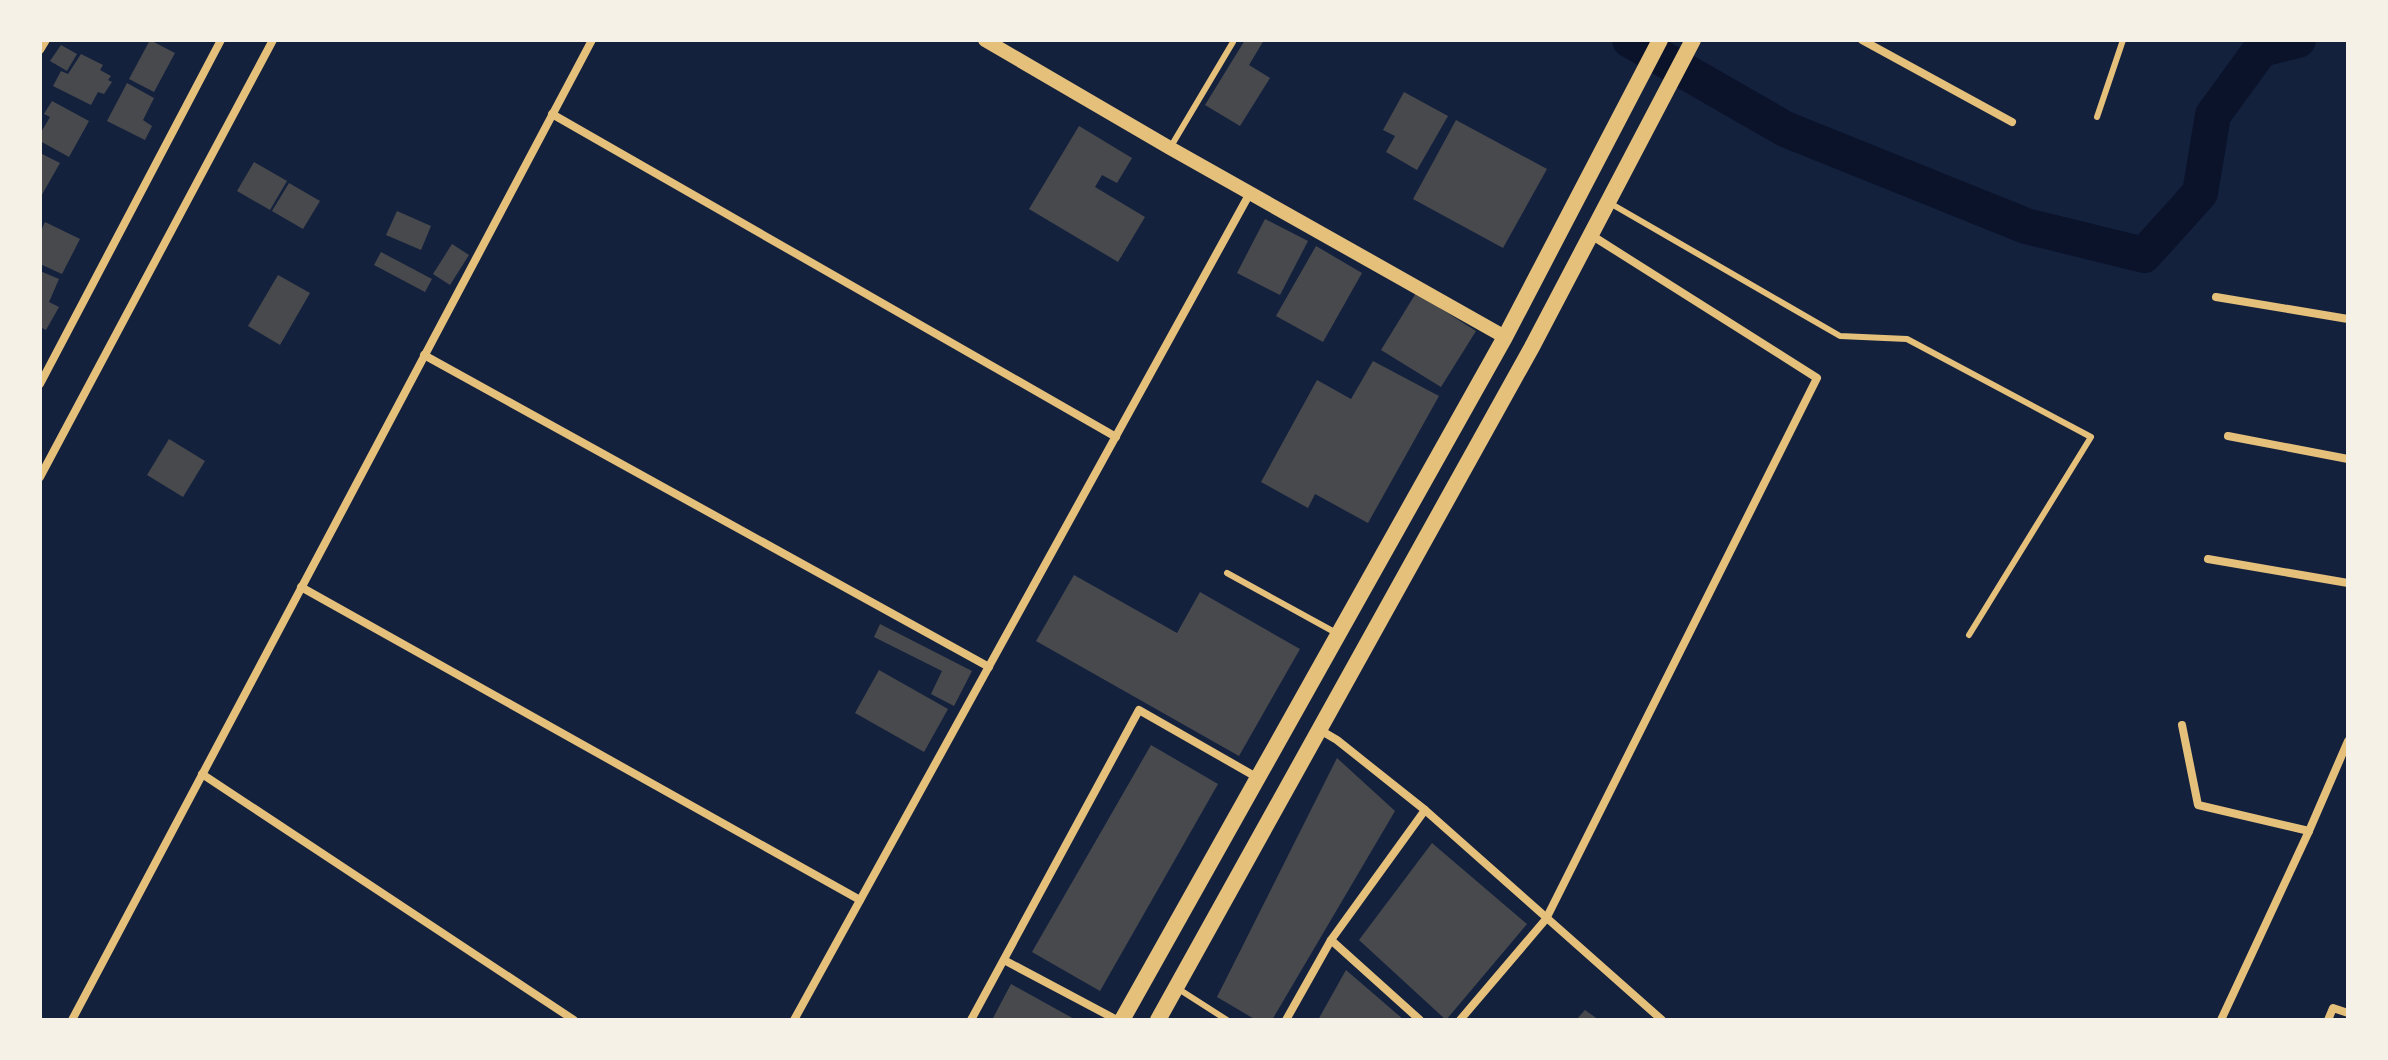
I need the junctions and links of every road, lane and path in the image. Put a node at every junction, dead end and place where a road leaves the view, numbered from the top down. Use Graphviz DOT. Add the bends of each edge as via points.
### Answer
graph roads {
  1 [pos="46,40"];
  2 [pos="221,40"];
  3 [pos="273,40"];
  4 [pos="592,40"];
  5 [pos="985,40"];
  6 [pos="1660,40"];
  7 [pos="1693,40"];
  8 [pos="1862,40"];
  9 [pos="2123,40"];
  10 [pos="1233,42"];
  11 [pos="40,50"];
  12 [pos="552,114"];
  13 [pos="2097,117"];
  14 [pos="2012,122"];
  15 [pos="1170,148"];
  16 [pos="1250,193"];
  17 [pos="1608,202"];
  18 [pos="1591,235"];
  19 [pos="2216,297"];
  20 [pos="2348,319"];
  21 [pos="1505,337"];
  22 [pos="424,355"];
  23 [pos="40,384"];
  24 [pos="2228,436"];
  25 [pos="1116,437"];
  26 [pos="2348,459"];
  27 [pos="40,477"];
  28 [pos="2208,559"];
  29 [pos="1227,573"];
  30 [pos="2348,583"];
  31 [pos="301,587"];
  32 [pos="1338,634"];
  33 [pos="1969,635"];
  34 [pos="989,667"];
  35 [pos="2182,725"];
  36 [pos="1320,730"];
  37 [pos="2348,741"];
  38 [pos="202,774"];
  39 [pos="1258,778"];
  40 [pos="1425,810"];
  41 [pos="2309,831"];
  42 [pos="860,900"];
  43 [pos="1546,919"];
  44 [pos="1331,940"];
  45 [pos="1004,960"];
  46 [pos="1177,988"];
  47 [pos="2348,1013"];
  48 [pos="72,1020"];
  49 [pos="574,1020"];
  50 [pos="794,1020"];
  51 [pos="971,1020"];
  52 [pos="1119,1020"];
  53 [pos="1158,1020"];
  54 [pos="1227,1020"];
  55 [pos="1286,1020"];
  56 [pos="1420,1020"];
  57 [pos="1460,1020"];
  58 [pos="1662,1020"];
  59 [pos="2221,1020"];
  60 [pos="2328,1020"];
  1 -- 11 [label="street"];
  2 -- 23 [label="street"];
  3 -- 27 [label="street"];
  4 -- 12 [label="street"];
  5 -- 15 [label="street"];
  6 -- 21 [label="main road"];
  7 -- 17 [label="main road"];
  8 -- 14 [label="street"];
  9 -- 13 [label="lane"];
  10 -- 15 [label="lane"];
  12 -- 22 [label="street"];
  12 -- 25 [label="street"];
  15 -- 16 [label="street"];
  16 -- 21 [label="street"];
  16 -- 25 [label="street"];
  17 -- 18 [label="main road"];
  17 -- 33 [label="lane" via="1840,336 1907,339 2091,437"];
  18 -- 36 [label="main road"];
  18 -- 43 [label="street" via="1817,378"];
  19 -- 20 [label="street"];
  21 -- 32 [label="main road"];
  22 -- 31 [label="street"];
  22 -- 34 [label="street"];
  24 -- 26 [label="street"];
  25 -- 34 [label="street"];
  28 -- 30 [label="street"];
  29 -- 32 [label="lane"];
  31 -- 38 [label="street"];
  31 -- 42 [label="street"];
  32 -- 39 [label="main road"];
  34 -- 42 [label="street"];
  35 -- 41 [label="street" via="2198,805"];
  36 -- 40 [label="street"];
  36 -- 46 [label="main road"];
  37 -- 41 [label="street"];
  38 -- 48 [label="street"];
  38 -- 49 [label="street"];
  39 -- 45 [label="street" via="1139,710"];
  39 -- 52 [label="main road"];
  40 -- 43 [label="street"];
  40 -- 44 [label="street"];
  41 -- 59 [label="street"];
  42 -- 50 [label="street"];
  43 -- 57 [label="street"];
  43 -- 58 [label="street"];
  44 -- 55 [label="street"];
  44 -- 56 [label="street"];
  45 -- 51 [label="street"];
  45 -- 52 [label="street"];
  46 -- 53 [label="main road"];
  46 -- 54 [label="lane"];
  47 -- 60 [label="street" via="2333,1008"];
}
